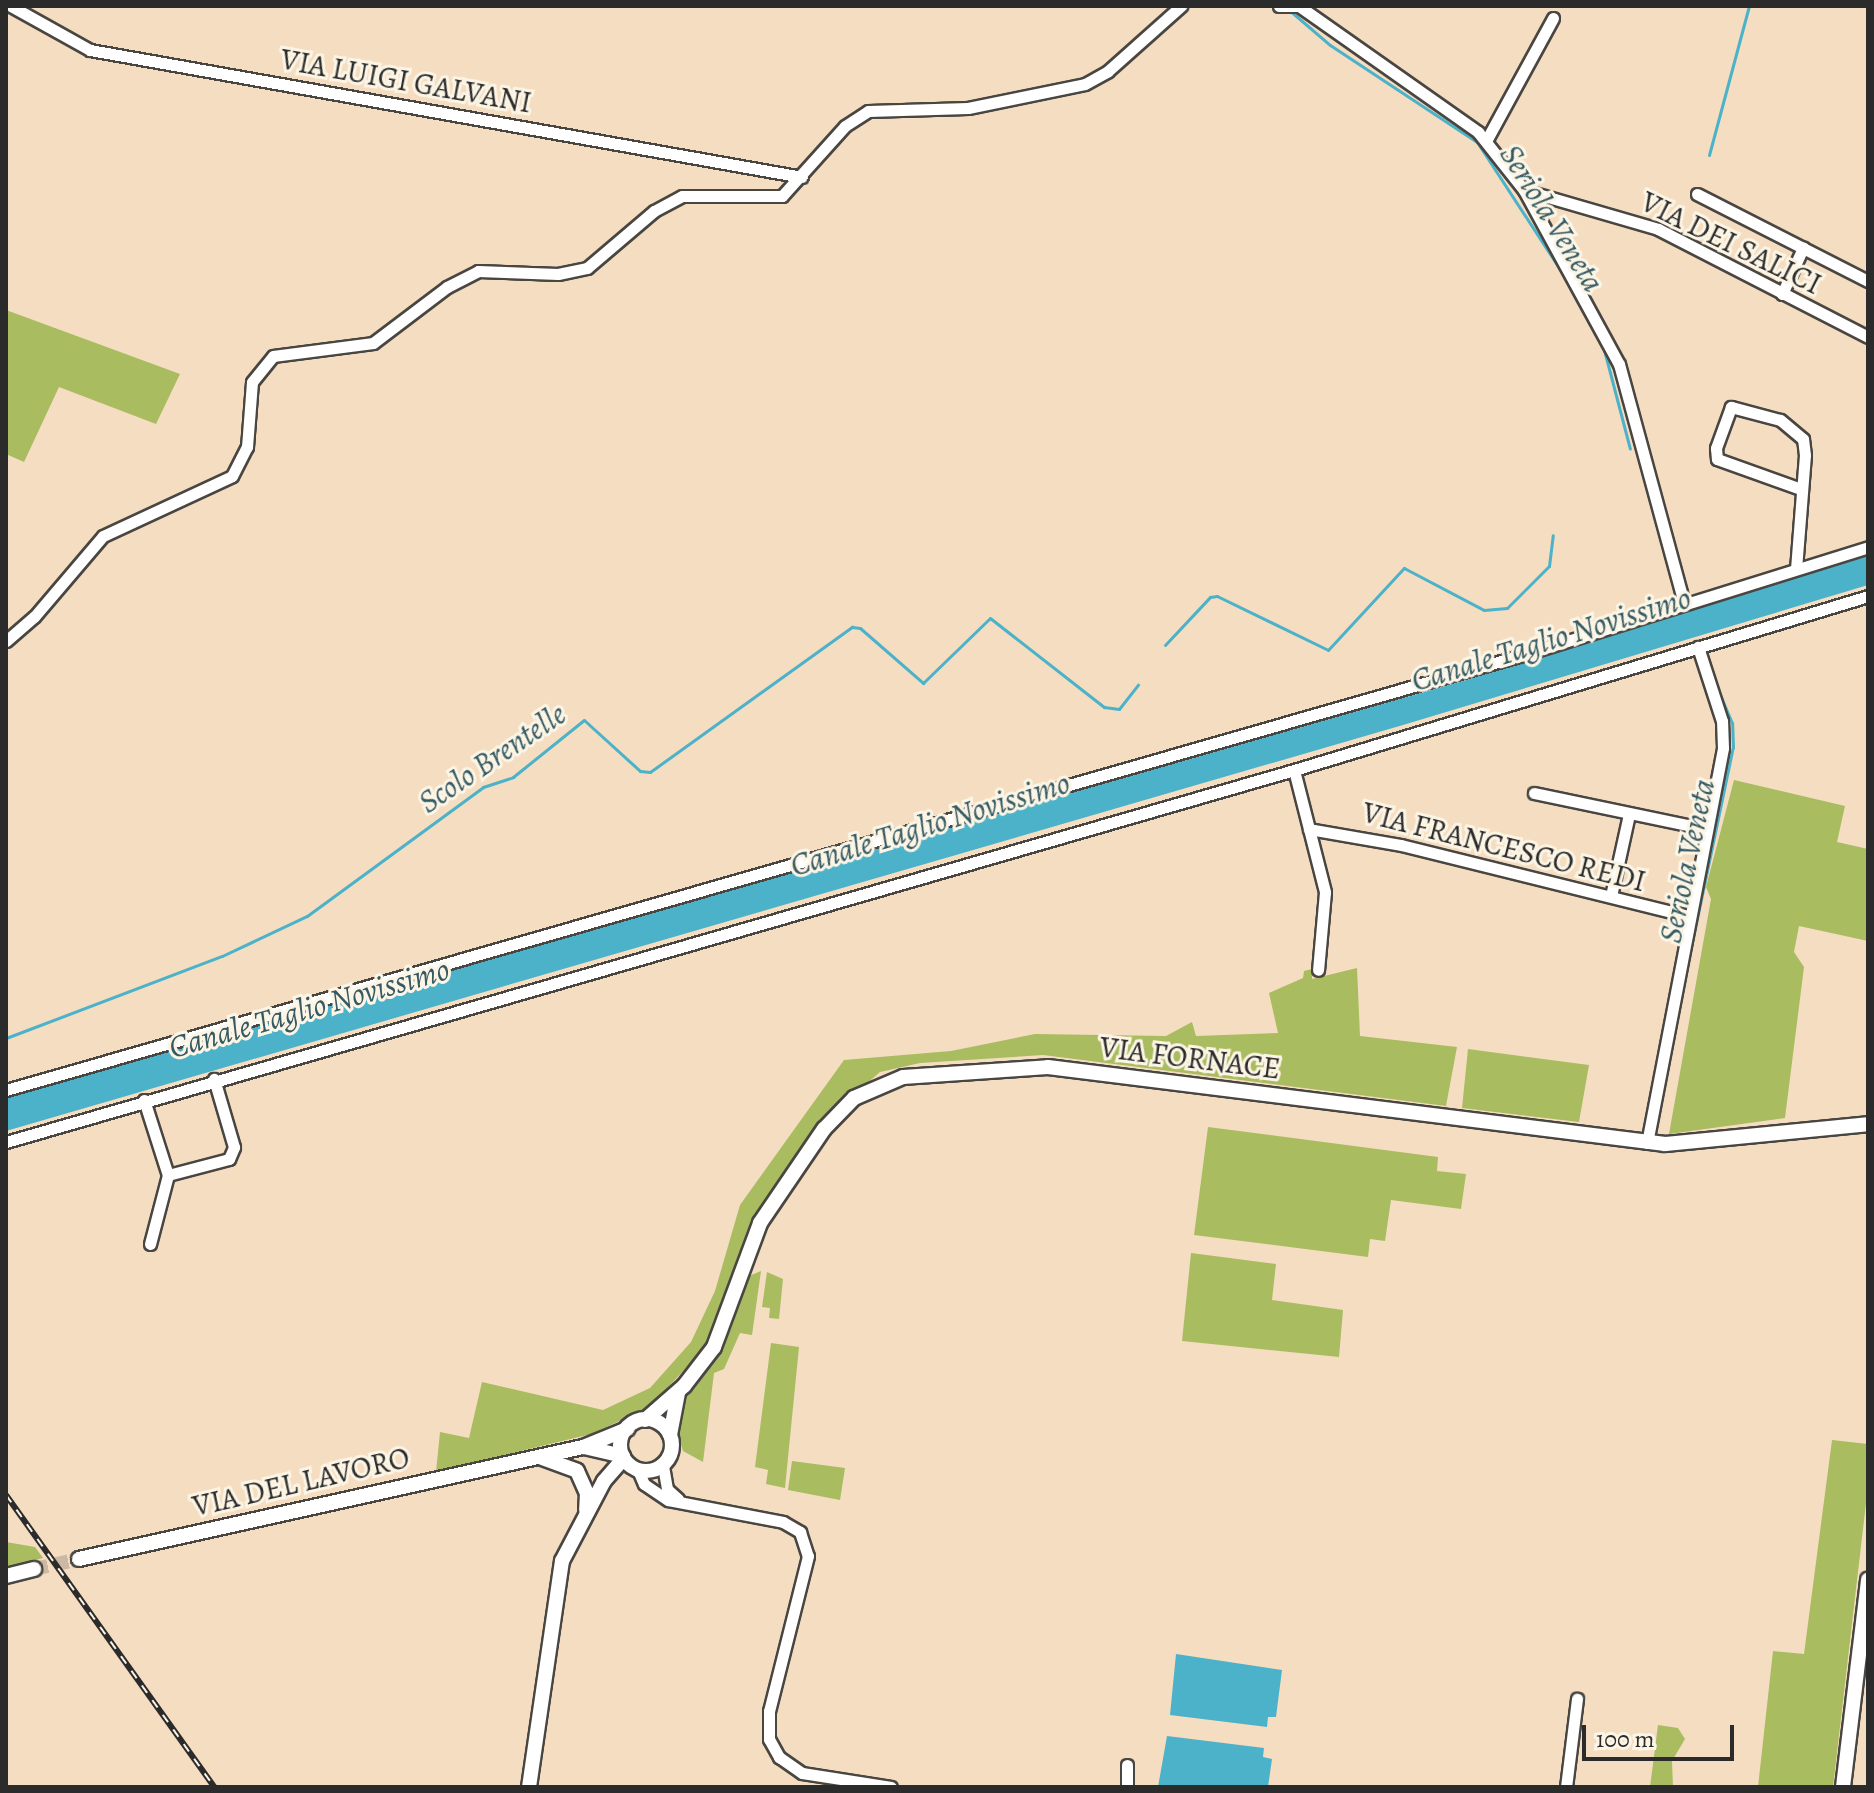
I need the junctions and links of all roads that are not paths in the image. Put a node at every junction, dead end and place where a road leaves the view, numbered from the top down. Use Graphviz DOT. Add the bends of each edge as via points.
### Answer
graph roads {
  1 [pos="11,6"];
  2 [pos="1181,6"];
  3 [pos="1290,6"];
  4 [pos="1553,18"];
  5 [pos="1486,141"];
  6 [pos="802,177"];
  7 [pos="1524,190"];
  8 [pos="1697,194"];
  9 [pos="1803,248"];
  10 [pos="1868,281"];
  11 [pos="1782,294"];
  12 [pos="1868,337"];
  13 [pos="1801,489"];
  14 [pos="1868,547"];
  15 [pos="1796,569"];
  16 [pos="1868,596"];
  17 [pos="1684,603"];
  18 [pos="6,641"];
  19 [pos="1698,647"];
  20 [pos="1294,770"];
  21 [pos="1534,793"];
  22 [pos="1629,814"];
  23 [pos="1309,829"];
  24 [pos="1706,829"];
  25 [pos="1611,896"];
  26 [pos="1688,916"];
  27 [pos="1318,970"];
  28 [pos="214,1079"];
  29 [pos="6,1090"];
  30 [pos="144,1100"];
  31 [pos="1868,1124"];
  32 [pos="6,1142"];
  33 [pos="1647,1143"];
  34 [pos="168,1175"];
  35 [pos="150,1244"];
  36 [pos="678,1393"];
  37 [pos="645,1420"];
  38 [pos="627,1429"];
  39 [pos="670,1436"];
  40 [pos="583,1447"];
  41 [pos="534,1457"];
  42 [pos="623,1457"];
  43 [pos="663,1466"];
  44 [pos="637,1470"];
  45 [pos="598,1494"];
  46 [pos="682,1501"];
  47 [pos="585,1514"];
  48 [pos="79,1559"];
  49 [pos="34,1569"];
  50 [pos="6,1576"];
  51 [pos="1868,1579"];
  52 [pos="1577,1699"];
  53 [pos="1863,1721"];
  54 [pos="1127,1765"];
  55 [pos="529,1787"];
  56 [pos="891,1787"];
  57 [pos="1127,1787"];
  58 [pos="1566,1787"];
  59 [pos="1843,1787"];
  1 -- 6 [label="street, VIA LUIGI GALVANI" via="90,50"];
  2 -- 6 [label="street" via="1108,71 1085,84 968,108 865,112 831,140"];
  3 -- 5 [label="street"];
  4 -- 5 [label="street"];
  5 -- 7 [label="street"];
  6 -- 18 [label="street" via="774,199 711,193 672,200 604,257 578,271 498,268 468,274 366,346 273,356 252,382 247,447 232,476 103,536 34,617"];
  7 -- 11 [label="street, VIA DEI SALICI" via="1658,229"];
  7 -- 17 [label="street" via="1619,364"];
  8 -- 9 [label="street"];
  9 -- 10 [label="street"];
  9 -- 11 [label="street"];
  11 -- 12 [label="street, VIA DEI SALICI"];
  13 -- 13 [label="street" via="1717,459 1731,407 1780,420 1799,433 1805,455"];
  13 -- 15 [label="street"];
  14 -- 15 [label="street"];
  15 -- 17 [label="street"];
  16 -- 19 [label="street" via="1829,614"];
  17 -- 29 [label="street" via="1506,659"];
  19 -- 20 [label="street"];
  19 -- 24 [label="street" via="1723,729"];
  20 -- 23 [label="street"];
  20 -- 28 [label="street"];
  21 -- 22 [label="street"];
  22 -- 24 [label="street"];
  22 -- 25 [label="street"];
  23 -- 25 [label="street, VIA FRANCESCO REDI"];
  23 -- 27 [label="street" via="1325,892"];
  24 -- 26 [label="street"];
  25 -- 26 [label="street, VIA FRANCESCO REDI"];
  26 -- 33 [label="street"];
  28 -- 30 [label="street"];
  28 -- 34 [label="street" via="234,1153"];
  30 -- 32 [label="street"];
  30 -- 34 [label="street"];
  31 -- 33 [label="street, VIA FORNACE"];
  33 -- 36 [label="street, VIA FORNACE" via="1048,1067 903,1077 854,1098 824,1129 760,1223 720,1334"];
  34 -- 35 [label="street"];
  36 -- 37 [label="street, VIA FORNACE"];
  36 -- 39 [label="street, VIA FORNACE"];
  37 -- 38 [label="street"];
  37 -- 39 [label="street" via="660,1423"];
  38 -- 40 [label="street, VIA DEL LAVORO"];
  38 -- 42 [label="street"];
  39 -- 43 [label="street" via="672,1452"];
  40 -- 41 [label="street, VIA DEL LAVORO"];
  40 -- 42 [label="street, VIA DEL LAVORO"];
  41 -- 47 [label="street" via="577,1471 587,1493"];
  41 -- 48 [label="street, VIA DEL LAVORO"];
  42 -- 44 [label="street"];
  42 -- 45 [label="street"];
  43 -- 44 [label="street"];
  43 -- 46 [label="street" via="667,1489"];
  44 -- 45 [label="street"];
  44 -- 46 [label="street" via="651,1490"];
  45 -- 47 [label="street"];
  46 -- 56 [label="street" via="783,1522 803,1536 808,1556 769,1711 769,1739 784,1762 802,1773"];
  47 -- 55 [label="street" via="567,1548 556,1591"];
  49 -- 50 [label="street"];
  51 -- 53 [label="street"];
  52 -- 58 [label="street"];
  53 -- 59 [label="street"];
  54 -- 57 [label="street"];
}
